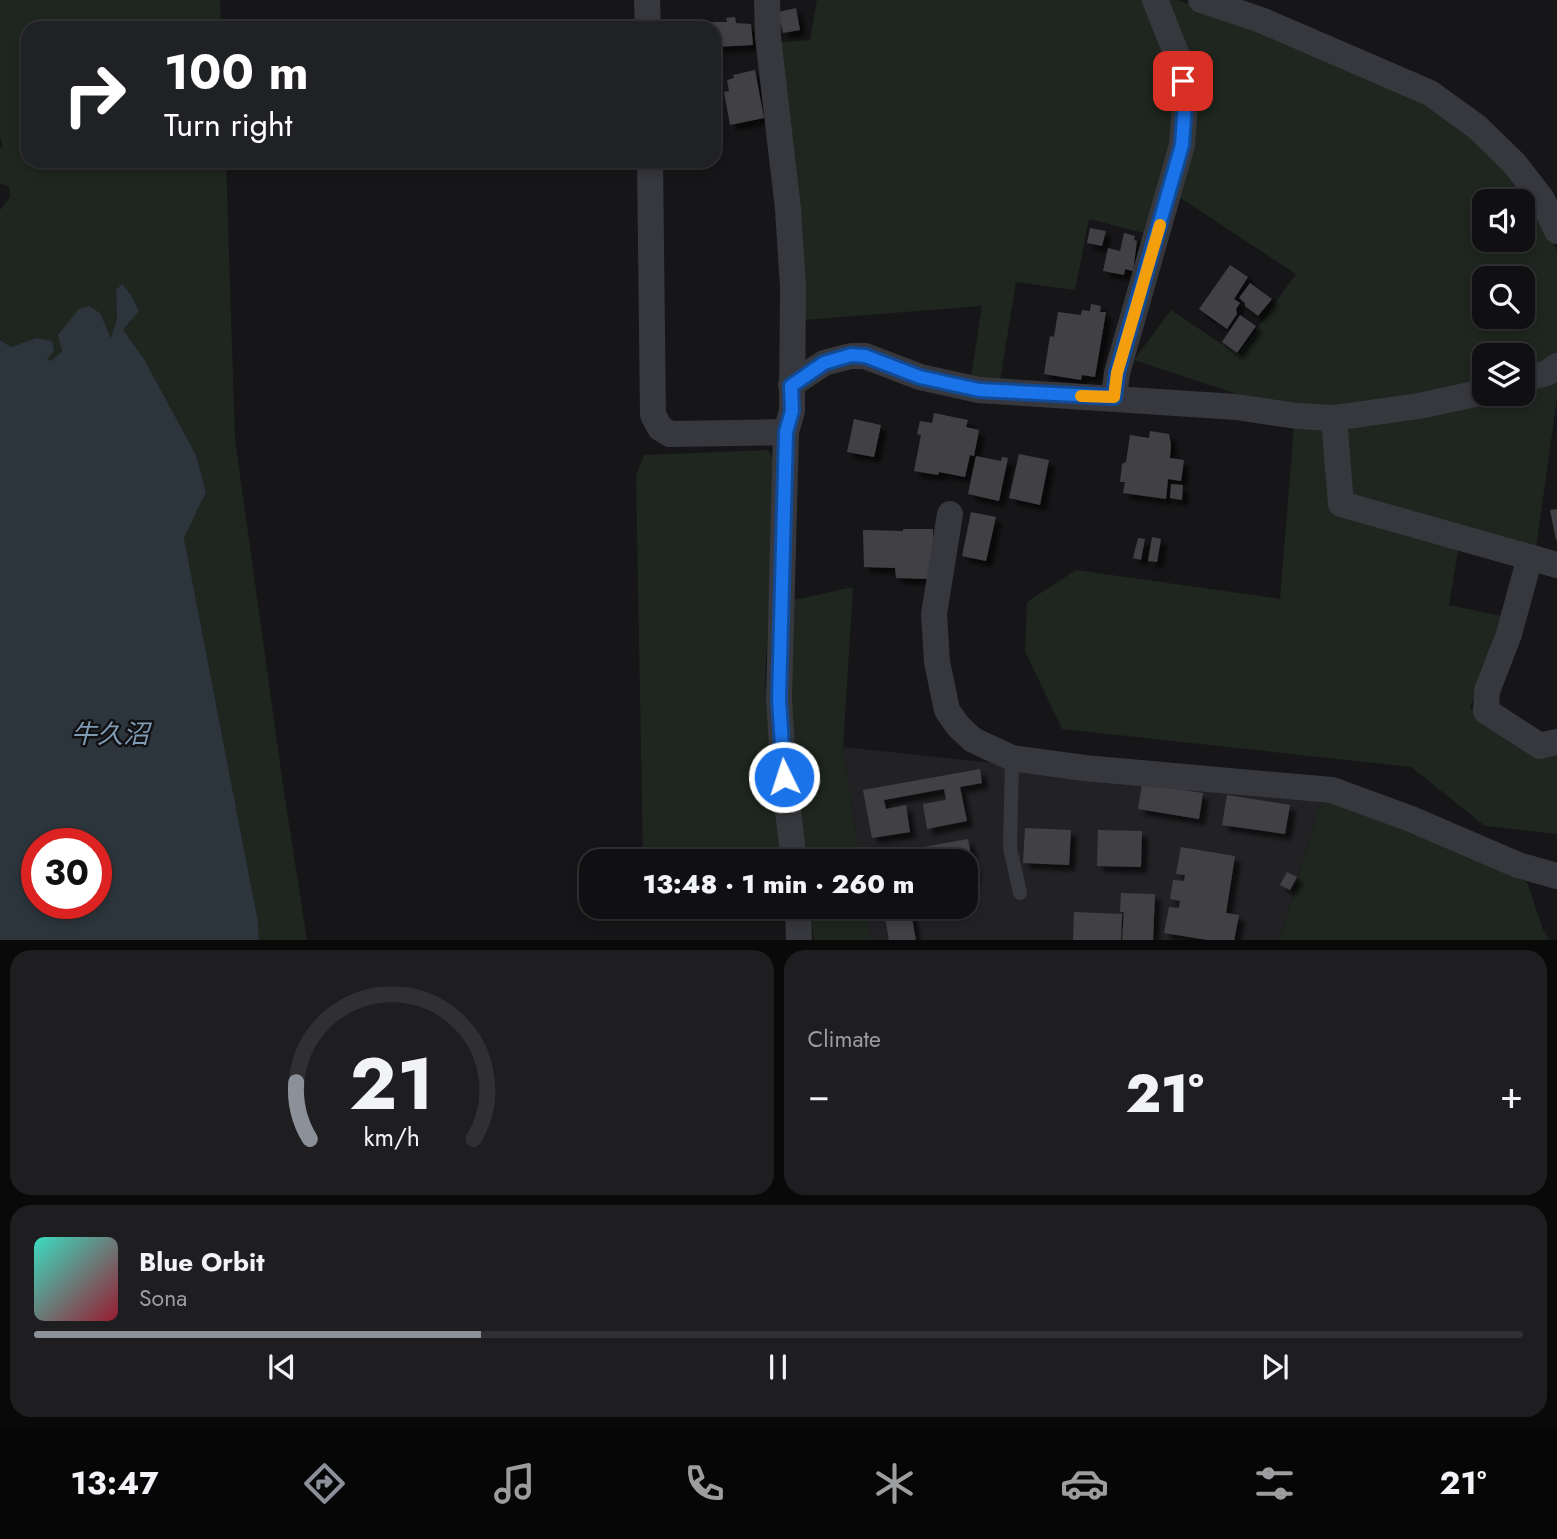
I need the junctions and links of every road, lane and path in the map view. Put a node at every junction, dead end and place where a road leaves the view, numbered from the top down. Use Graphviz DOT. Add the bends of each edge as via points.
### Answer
graph roads {
  1 [pos="647,0"];
  2 [pos="767,0"];
  3 [pos="1155,0"];
  4 [pos="1202,0"];
  5 [pos="648,21"];
  6 [pos="650,168"];
  7 [pos="1557,231"];
  8 [pos="1557,366"];
  9 [pos="1535,376"];
  10 [pos="791,386"];
  11 [pos="1472,395"];
  12 [pos="1114,397"];
  13 [pos="1334,418"];
  14 [pos="786,432"];
  15 [pos="950,514"];
  16 [pos="1530,558"];
  17 [pos="1557,565"];
  18 [pos="1557,743"];
  19 [pos="1012,758"];
  20 [pos="793,849"];
  21 [pos="1557,876"];
  22 [pos="1020,892"];
  23 [pos="798,919"];
  24 [pos="799,940"];
  1 -- 5 [label="street"];
  2 -- 10 [label="street" via="793,287"];
  3 -- 12 [label="street" via="1183,81 1182,145"];
  4 -- 7 [label="street" via="1261,20 1430,93 1477,127 1514,163 1542,199"];
  6 -- 14 [label="street" via="653,415 670,434"];
  8 -- 9 [label="street"];
  10 -- 12 [label="street" via="824,363 851,355 979,390"];
  10 -- 14 [label="street" via="792,411"];
  11 -- 13 [label="street"];
  12 -- 13 [label="street"];
  13 -- 16 [label="street" via="1341,504"];
  14 -- 20 [label="street" via="779,699"];
  15 -- 19 [label="street" via="934,614 947,710 973,740"];
  16 -- 17 [label="street"];
  16 -- 18 [label="street" via="1487,691 1486,711 1540,746"];
  19 -- 21 [label="street" via="1332,790 1518,865"];
  19 -- 22 [label="lane" via="1010,848"];
  23 -- 24 [label="street"];
}
